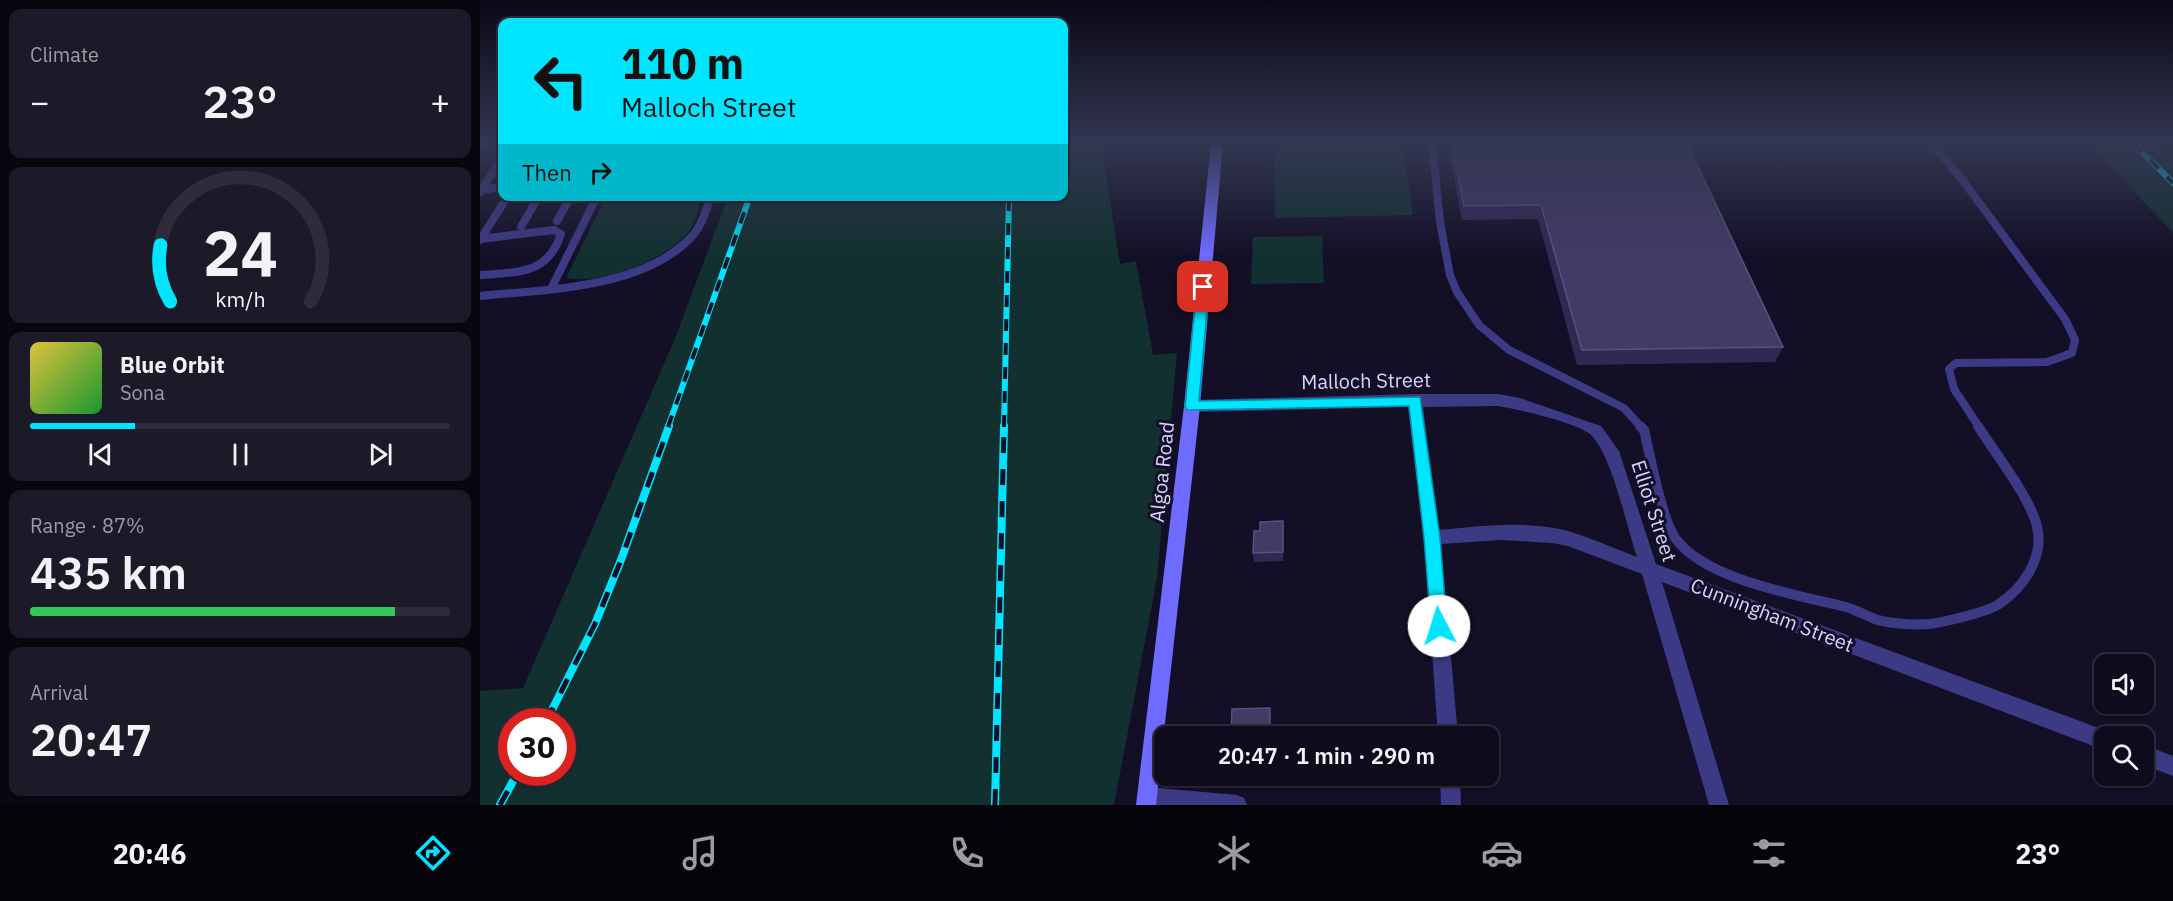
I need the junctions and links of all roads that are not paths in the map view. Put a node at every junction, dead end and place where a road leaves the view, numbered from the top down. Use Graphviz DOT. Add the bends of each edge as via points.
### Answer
graph roads {
  1 [pos="1213,181"];
  2 [pos="1436,181"];
  3 [pos="1963,181"];
  4 [pos="498,189"];
  5 [pos="480,191"];
  6 [pos="505,201"];
  7 [pos="536,201"];
  8 [pos="568,201"];
  9 [pos="595,201"];
  10 [pos="709,201"];
  11 [pos="557,221"];
  12 [pos="520,226"];
  13 [pos="480,240"];
  14 [pos="480,275"];
  15 [pos="552,287"];
  16 [pos="480,296"];
  17 [pos="1415,400"];
  18 [pos="1192,406"];
  19 [pos="1540,409"];
  20 [pos="1432,538"];
  21 [pos="1649,568"];
  22 [pos="1447,726"];
  23 [pos="2094,736"];
  24 [pos="2154,759"];
  25 [pos="2173,766"];
  26 [pos="1450,786"];
  27 [pos="1147,801"];
  28 [pos="1237,805"];
  29 [pos="1451,805"];
  30 [pos="1719,805"];
  1 -- 18 [label="street, Algoa Road"];
  2 -- 3 [label="lane" via="1450,275 1479,325 1509,350 1624,408 1636,420 1644,430 1667,519 1683,548 1751,583 1850,608 1878,620 1928,624 1998,605 2031,570 2039,549 2038,529 2025,499 1954,389 1949,369 1956,363 2047,362 2072,353 2076,345 2065,319"];
  4 -- 5 [label="lane"];
  6 -- 13 [label="lane"];
  7 -- 12 [label="lane"];
  8 -- 11 [label="lane"];
  9 -- 15 [label="lane"];
  10 -- 15 [label="lane" via="694,234 668,257 623,277"];
  13 -- 14 [label="lane" via="554,230 561,234 553,256 541,265 527,271"];
  15 -- 16 [label="lane"];
  17 -- 18 [label="street, Malloch Street"];
  17 -- 19 [label="street, Malloch Street" via="1509,401"];
  17 -- 20 [label="street"];
  18 -- 27 [label="street, Algoa Road"];
  19 -- 21 [label="street, Elliot Street" via="1584,424 1603,438 1611,451"];
  20 -- 21 [label="street, Cunningham Street" via="1548,534"];
  20 -- 22 [label="street"];
  21 -- 23 [label="street, Cunningham Street"];
  21 -- 30 [label="street, Elliot Street"];
  24 -- 25 [label="street"];
  26 -- 29 [label="street"];
  27 -- 28 [label="street"];
}
